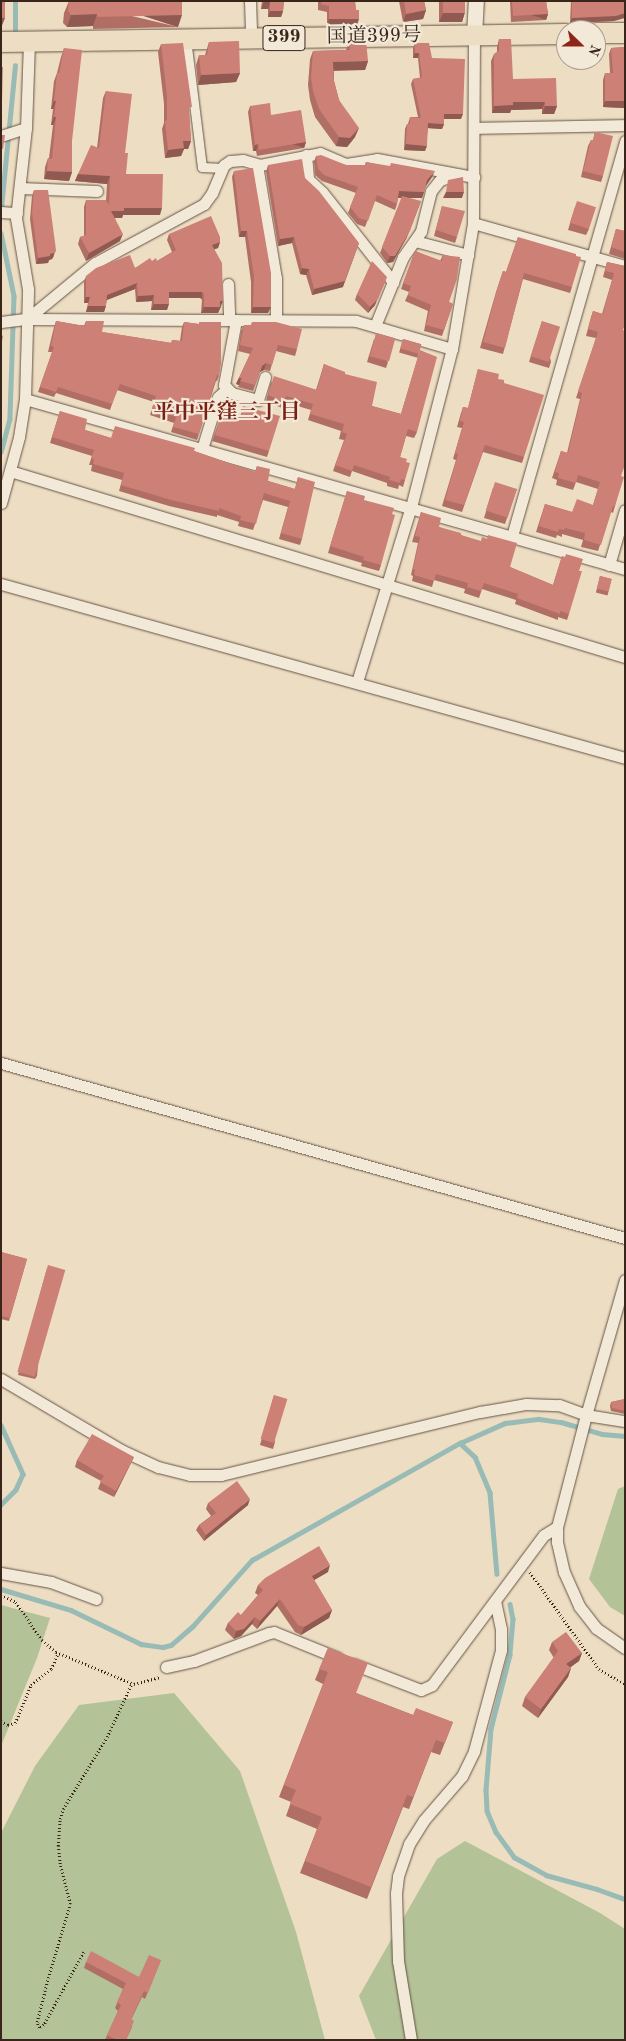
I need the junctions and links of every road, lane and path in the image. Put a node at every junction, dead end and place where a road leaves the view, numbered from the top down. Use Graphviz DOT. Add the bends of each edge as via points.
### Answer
graph roads {
  1 [pos="250,1"];
  2 [pos="476,1"];
  3 [pos="625,33"];
  4 [pos="556,34"];
  5 [pos="606,34"];
  6 [pos="474,36"];
  7 [pos="251,38"];
  8 [pos="1,42"];
  9 [pos="29,42"];
  10 [pos="187,47"];
  11 [pos="625,125"];
  12 [pos="26,128"];
  13 [pos="474,128"];
  14 [pos="4,135"];
  15 [pos="625,141"];
  16 [pos="306,155"];
  17 [pos="257,165"];
  18 [pos="223,168"];
  19 [pos="455,175"];
  20 [pos="474,177"];
  21 [pos="20,188"];
  22 [pos="97,191"];
  23 [pos="1,212"];
  24 [pos="17,213"];
  25 [pos="474,223"];
  26 [pos="415,241"];
  27 [pos="468,255"];
  28 [pos="593,257"];
  29 [pos="625,266"];
  30 [pos="393,282"];
  31 [pos="228,284"];
  32 [pos="27,319"];
  33 [pos="232,320"];
  34 [pos="276,321"];
  35 [pos="5,322"];
  36 [pos="374,326"];
  37 [pos="452,349"];
  38 [pos="265,376"];
  39 [pos="227,389"];
  40 [pos="25,400"];
  41 [pos="202,449"];
  42 [pos="10,471"];
  43 [pos="1,502"];
  44 [pos="410,507"];
  45 [pos="625,510"];
  46 [pos="512,536"];
  47 [pos="609,564"];
  48 [pos="625,569"];
  49 [pos="1,584"];
  50 [pos="387,586"];
  51 [pos="625,657"];
  52 [pos="357,682"];
  53 [pos="625,758"];
  54 [pos="1,1063"];
  55 [pos="625,1238"];
  56 [pos="625,1280"];
  57 [pos="1,1379"];
  58 [pos="625,1421"];
  59 [pos="584,1424"];
  60 [pos="557,1527"];
  61 [pos="523,1563"];
  62 [pos="1,1573"];
  63 [pos="1,1595"];
  64 [pos="96,1599"];
  65 [pos="495,1601"];
  66 [pos="625,1648"];
  67 [pos="58,1653"];
  68 [pos="166,1667"];
  69 [pos="132,1683"];
  70 [pos="625,1684"];
  71 [pos="1,1721"];
  72 [pos="84,1952"];
  73 [pos="411,2040"];
  1 -- 7 [label="street"];
  2 -- 6 [label="street"];
  3 -- 5 [label="highway"];
  4 -- 6 [label="highway, 国道399号 / 399"];
  6 -- 7 [label="highway, 国道399号 / 399"];
  6 -- 13 [label="street"];
  7 -- 9 [label="highway, 国道399号 / 399"];
  8 -- 9 [label="highway, 国道399号 / 399"];
  9 -- 12 [label="street"];
  10 -- 18 [label="street" via="202,167"];
  11 -- 13 [label="street"];
  12 -- 14 [label="street"];
  12 -- 21 [label="street"];
  13 -- 20 [label="street"];
  15 -- 28 [label="street"];
  16 -- 17 [label="street"];
  16 -- 19 [label="street" via="324,154 346,164 377,159"];
  16 -- 30 [label="street" via="308,179 322,192"];
  17 -- 18 [label="street" via="237,160"];
  17 -- 34 [label="street" via="277,287"];
  18 -- 32 [label="street" via="204,204 95,263"];
  19 -- 20 [label="street"];
  19 -- 26 [label="street" via="440,180 431,191 424,222"];
  20 -- 25 [label="street"];
  21 -- 22 [label="street"];
  21 -- 24 [label="street"];
  23 -- 24 [label="street"];
  24 -- 32 [label="street" via="28,288"];
  25 -- 27 [label="street"];
  25 -- 28 [label="street"];
  26 -- 27 [label="street"];
  26 -- 30 [label="street" via="403,257"];
  27 -- 37 [label="street"];
  28 -- 29 [label="street"];
  28 -- 46 [label="street"];
  30 -- 36 [label="street"];
  31 -- 33 [label="street"];
  32 -- 33 [label="street"];
  32 -- 35 [label="street"];
  32 -- 40 [label="street"];
  33 -- 34 [label="street"];
  33 -- 39 [label="street" via="224,385"];
  34 -- 36 [label="street" via="356,321"];
  36 -- 37 [label="street"];
  37 -- 44 [label="street"];
  38 -- 39 [label="street" via="258,400"];
  39 -- 41 [label="street" via="218,397"];
  40 -- 41 [label="street"];
  40 -- 42 [label="street"];
  41 -- 44 [label="street"];
  42 -- 43 [label="street"];
  42 -- 50 [label="street"];
  44 -- 46 [label="street"];
  44 -- 50 [label="street"];
  45 -- 47 [label="street"];
  46 -- 47 [label="street"];
  47 -- 48 [label="street"];
  49 -- 52 [label="street"];
  50 -- 51 [label="street"];
  50 -- 52 [label="street"];
  52 -- 53 [label="street"];
  54 -- 55 [label="street"];
  56 -- 59 [label="street"];
  57 -- 59 [label="street" via="120,1450 158,1467 190,1475 221,1475 480,1412 526,1404 559,1405"];
  58 -- 59 [label="street"];
  59 -- 60 [label="street"];
  60 -- 61 [label="street" via="544,1535"];
  60 -- 66 [label="street" via="564,1572 578,1606 596,1628"];
  61 -- 65 [label="street"];
  61 -- 70 [label="path" via="599,1669"];
  62 -- 64 [label="street" via="51,1582"];
  63 -- 67 [label="path" via="16,1602 42,1640"];
  65 -- 68 [label="street" via="437,1681 426,1689 421,1690 274,1632 194,1661"];
  65 -- 73 [label="street" via="502,1629 501,1650 474,1751 462,1776 408,1844 398,1876 398,1961"];
  67 -- 69 [label="path"];
  67 -- 71 [label="path" via="51,1670 31,1686 15,1723 8,1725"];
  68 -- 69 [label="path" via="160,1677"];
  69 -- 72 [label="path" via="107,1737 60,1819 60,1864 70,1904 48,1978 37,2022 39,2028 44,2025"];
}
